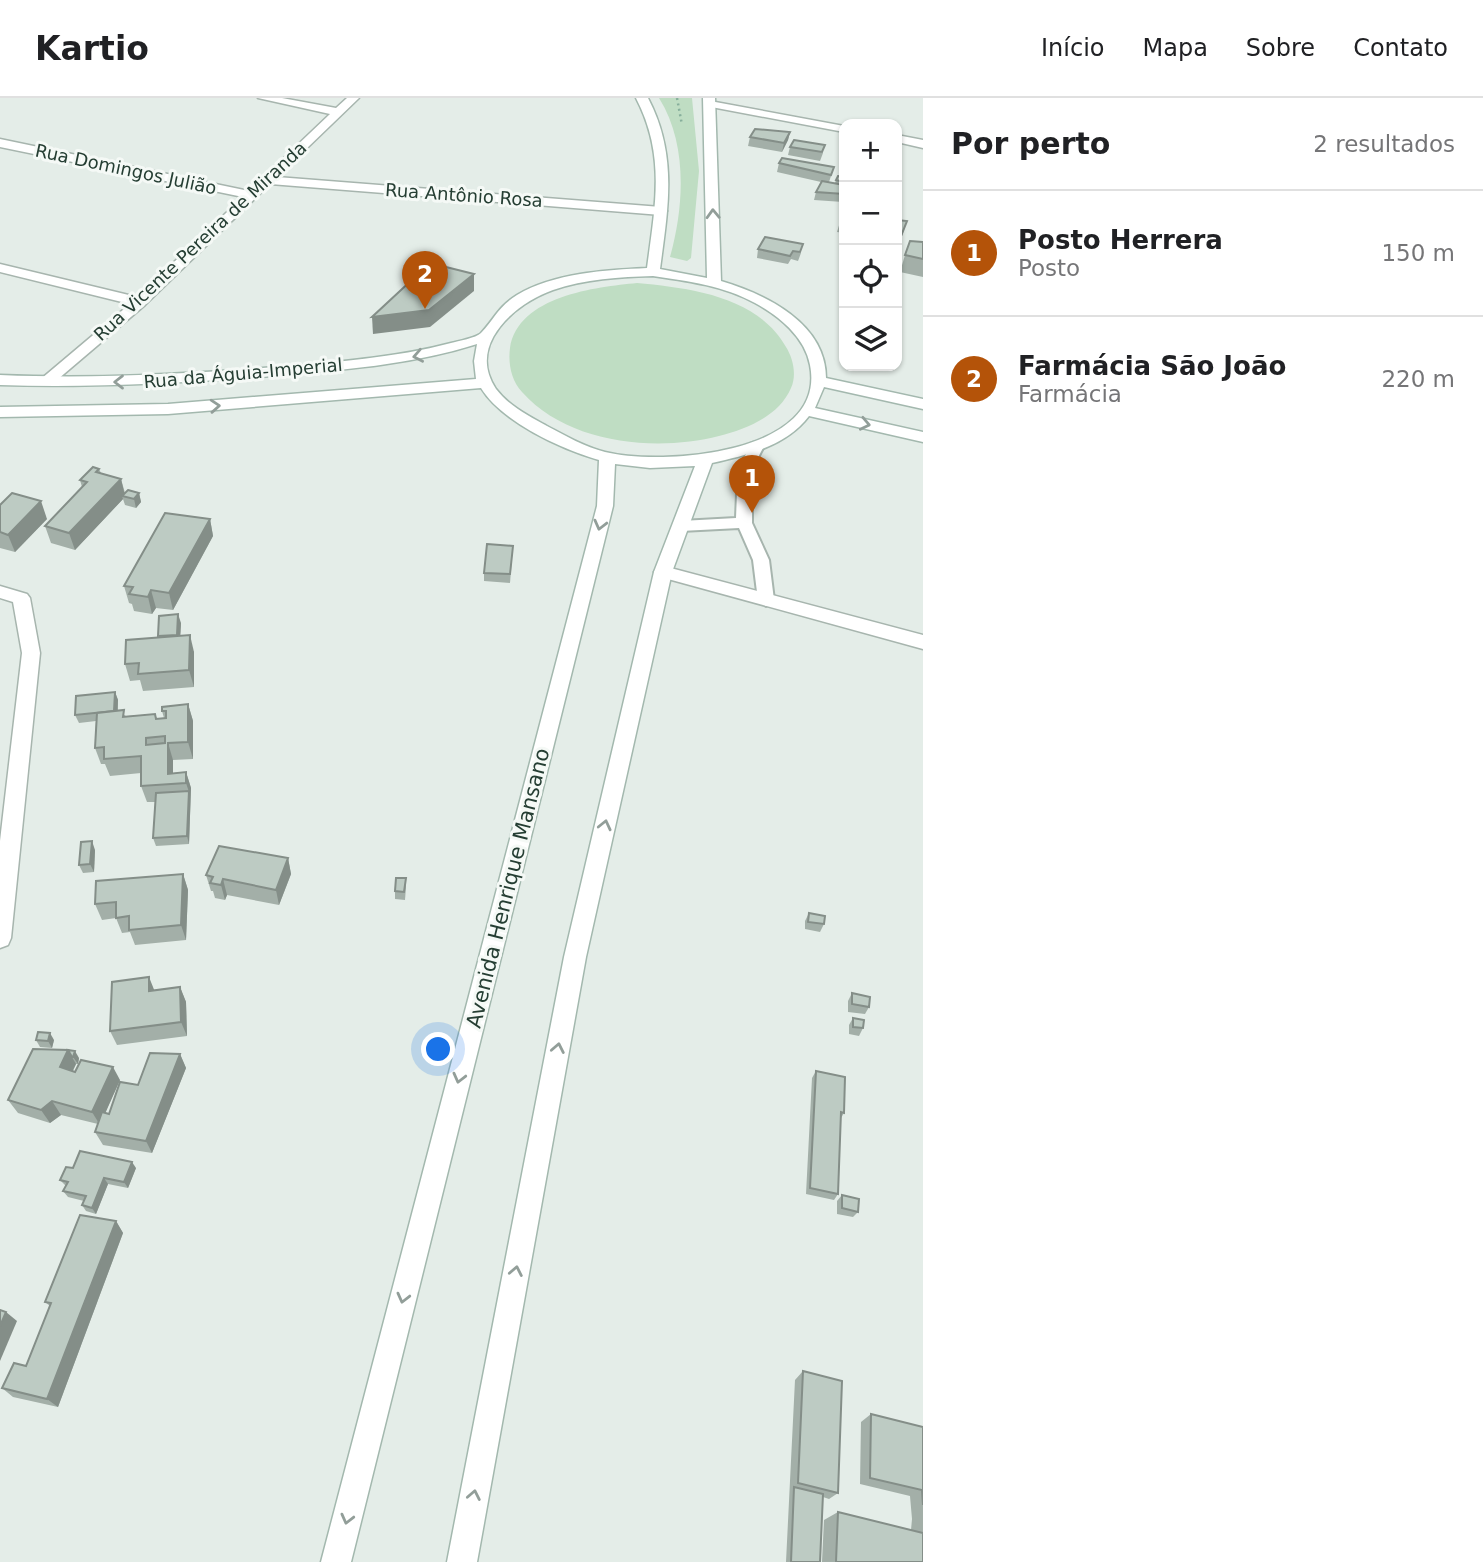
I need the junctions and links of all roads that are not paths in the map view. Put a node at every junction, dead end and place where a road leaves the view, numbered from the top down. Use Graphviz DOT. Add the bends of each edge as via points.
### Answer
graph roads {
  1 [pos="264,98"];
  2 [pos="353,98"];
  3 [pos="643,99"];
  4 [pos="710,101"];
  5 [pos="338,112"];
  6 [pos="839,128"];
  7 [pos="902,140"];
  8 [pos="0,143"];
  9 [pos="923,144"];
  10 [pos="267,180"];
  11 [pos="252,195"];
  12 [pos="661,211"];
  13 [pos="0,268"];
  14 [pos="653,272"];
  15 [pos="715,282"];
  16 [pos="139,302"];
  17 [pos="484,337"];
  18 [pos="0,380"];
  19 [pos="820,381"];
  20 [pos="46,382"];
  21 [pos="485,383"];
  22 [pos="923,404"];
  23 [pos="807,411"];
  24 [pos="0,412"];
  25 [pos="923,437"];
  26 [pos="757,446"];
  27 [pos="607,457"];
  28 [pos="705,460"];
  29 [pos="744,523"];
  30 [pos="681,526"];
  31 [pos="663,572"];
  32 [pos="0,592"];
  33 [pos="766,600"];
  34 [pos="923,642"];
  35 [pos="0,938"];
  36 [pos="336,1562"];
  37 [pos="462,1562"];
  1 -- 5 [label="street"];
  2 -- 5 [label="street, Rua Vicente Pereira de Miranda"];
  3 -- 12 [label="street" via="660,141"];
  4 -- 6 [label="street"];
  15 -- 4 [label="street, one-way"];
  5 -- 10 [label="street, Rua Vicente Pereira de Miranda"];
  7 -- 9 [label="street"];
  8 -- 11 [label="street, Rua Domingos Julião"];
  10 -- 11 [label="street, Rua Vicente Pereira de Miranda"];
  10 -- 12 [label="street, Rua Antônio Rosa"];
  11 -- 16 [label="street, Rua Vicente Pereira de Miranda"];
  12 -- 14 [label="street"];
  13 -- 16 [label="street"];
  14 -- 15 [label="street"];
  14 -- 17 [label="street" via="577,278 531,294 502,313"];
  15 -- 19 [label="street" via="773,308 800,330 816,355"];
  16 -- 20 [label="street, Rua Vicente Pereira de Miranda"];
  17 -- 20 [label="street, Rua da Águia-Imperial, one-way" via="414,358 180,379"];
  17 -- 21 [label="street" via="481,364"];
  18 -- 20 [label="street, Rua da Águia-Imperial"];
  19 -- 22 [label="street"];
  19 -- 23 [label="street"];
  24 -- 21 [label="street, Rua da Águia-Imperial, one-way" via="168,409"];
  21 -- 27 [label="street" via="519,418 573,446"];
  23 -- 25 [label="street, one-way"];
  23 -- 26 [label="street" via="784,433"];
  26 -- 28 [label="street"];
  26 -- 29 [label="lane" via="746,469"];
  27 -- 28 [label="street" via="660,463"];
  27 -- 36 [label="street, Avenida Henrique Mansano, one-way" via="605,506"];
  28 -- 30 [label="street"];
  29 -- 30 [label="lane"];
  29 -- 33 [label="lane" via="761,559"];
  30 -- 31 [label="street"];
  31 -- 33 [label="street"];
  37 -- 31 [label="street, one-way" via="575,957"];
  32 -- 35 [label="street" via="21,598 31,653"];
  33 -- 34 [label="street"];
}
